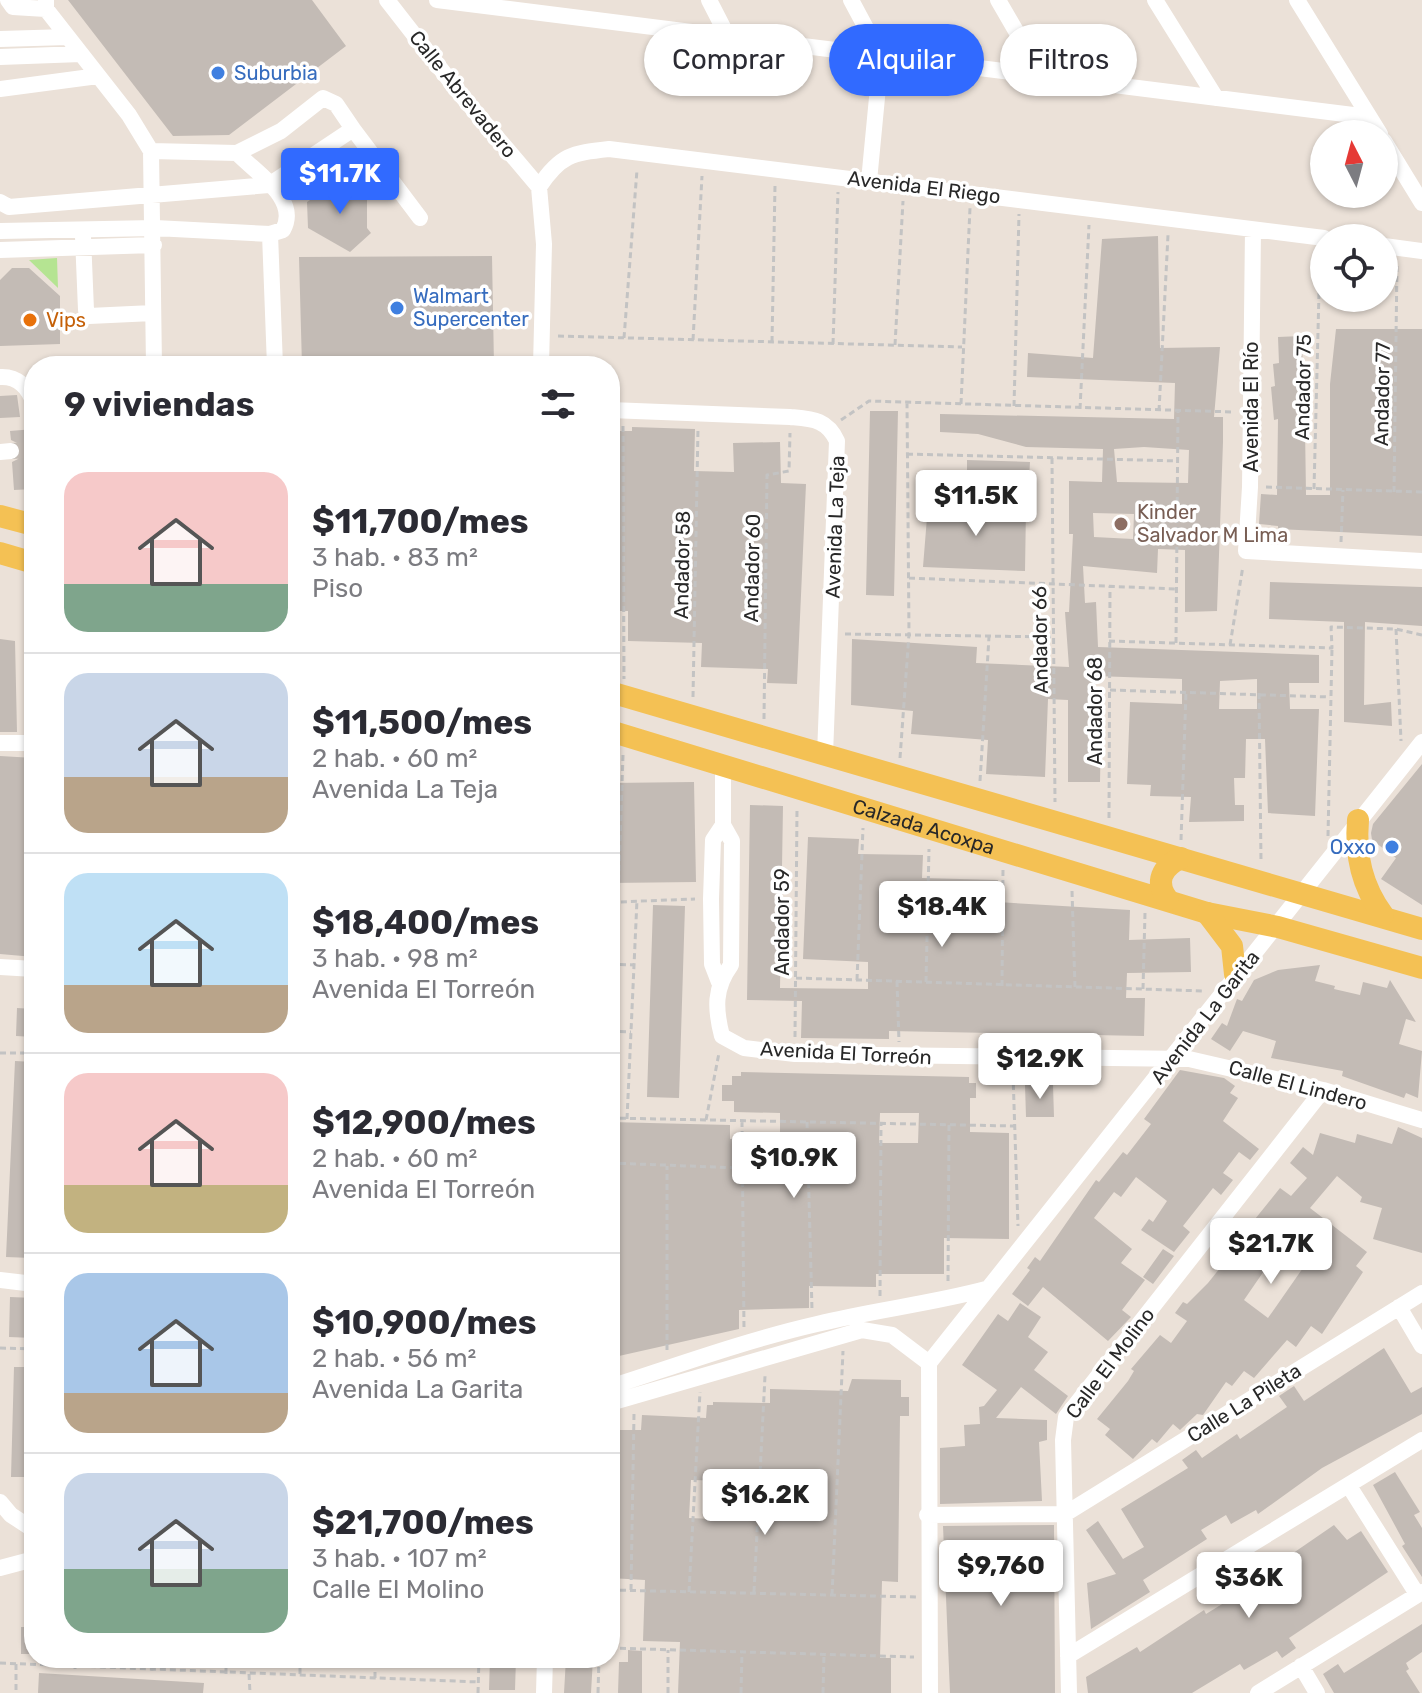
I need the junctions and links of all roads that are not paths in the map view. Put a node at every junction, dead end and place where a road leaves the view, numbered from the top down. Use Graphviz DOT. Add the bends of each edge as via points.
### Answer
graph roads {
  1 [pos="8,0"];
  2 [pos="387,0"];
  3 [pos="437,0"];
  4 [pos="562,0"];
  5 [pos="709,0"];
  6 [pos="851,0"];
  7 [pos="998,0"];
  8 [pos="1155,0"];
  9 [pos="1297,0"];
  10 [pos="46,4"];
  11 [pos="571,17"];
  12 [pos="721,24"];
  13 [pos="864,24"];
  14 [pos="1012,24"];
  15 [pos="644,26"];
  16 [pos="68,37"];
  17 [pos="0,39"];
  18 [pos="81,54"];
  19 [pos="0,57"];
  20 [pos="98,76"];
  21 [pos="1137,88"];
  22 [pos="0,89"];
  23 [pos="877,96"];
  24 [pos="1216,98"];
  25 [pos="1369,117"];
  26 [pos="1371,120"];
  27 [pos="353,129"];
  28 [pos="151,151"];
  29 [pos="237,153"];
  30 [pos="1398,164"];
  31 [pos="869,181"];
  32 [pos="269,185"];
  33 [pos="539,187"];
  34 [pos="154,195"];
  35 [pos="0,202"];
  36 [pos="1422,203"];
  37 [pos="420,218"];
  38 [pos="82,228"];
  39 [pos="1253,230"];
  40 [pos="0,231"];
  41 [pos="270,234"];
  42 [pos="154,237"];
  43 [pos="1310,237"];
  44 [pos="84,246"];
  45 [pos="1398,248"];
  46 [pos="0,250"];
  47 [pos="1422,251"];
  48 [pos="153,313"];
  49 [pos="154,356"];
  50 [pos="275,356"];
  51 [pos="542,356"];
  52 [pos="0,377"];
  53 [pos="24,386"];
  54 [pos="620,410"];
  55 [pos="0,516"];
  56 [pos="24,522"];
  57 [pos="0,553"];
  58 [pos="24,560"];
  59 [pos="1422,561"];
  60 [pos="621,695"];
  61 [pos="650,705"];
  62 [pos="622,735"];
  63 [pos="1422,742"];
  64 [pos="0,743"];
  65 [pos="24,743"];
  66 [pos="825,755"];
  67 [pos="723,763"];
  68 [pos="1358,820"];
  69 [pos="723,825"];
  70 [pos="1155,851"];
  71 [pos="1181,858"];
  72 [pos="1300,892"];
  73 [pos="1145,893"];
  74 [pos="1168,900"];
  75 [pos="1207,913"];
  76 [pos="1383,915"];
  77 [pos="1278,927"];
  78 [pos="1422,929"];
  79 [pos="0,967"];
  80 [pos="24,968"];
  81 [pos="1422,968"];
  82 [pos="719,982"];
  83 [pos="1228,983"];
  84 [pos="1172,1060"];
  85 [pos="1323,1090"];
  86 [pos="1422,1120"];
  87 [pos="0,1280"];
  88 [pos="24,1283"];
  89 [pos="986,1289"];
  90 [pos="1422,1293"];
  91 [pos="1399,1307"];
  92 [pos="1422,1346"];
  93 [pos="929,1363"];
  94 [pos="620,1384"];
  95 [pos="620,1400"];
  96 [pos="1422,1440"];
  97 [pos="1349,1486"];
  98 [pos="0,1502"];
  99 [pos="1065,1514"];
  100 [pos="927,1515"];
  101 [pos="24,1522"];
  102 [pos="24,1562"];
  103 [pos="0,1568"];
  104 [pos="1420,1593"];
  105 [pos="1068,1656"];
  106 [pos="1301,1666"];
  107 [pos="545,1668"];
  108 [pos="544,1693"];
  109 [pos="930,1693"];
  110 [pos="1069,1693"];
  111 [pos="1258,1693"];
  112 [pos="1317,1693"];
  1 -- 10 [label="street" via="13,7"];
  2 -- 33 [label="street, Calle Abrevadero"];
  3 -- 11 [label="street"];
  4 -- 11 [label="street"];
  5 -- 12 [label="street"];
  6 -- 13 [label="street"];
  7 -- 14 [label="street"];
  8 -- 24 [label="street"];
  9 -- 25 [label="street"];
  10 -- 16 [label="street"];
  11 -- 15 [label="street"];
  16 -- 17 [label="street"];
  16 -- 18 [label="street"];
  18 -- 19 [label="street"];
  18 -- 20 [label="street"];
  20 -- 22 [label="street"];
  20 -- 28 [label="street"];
  21 -- 24 [label="street"];
  23 -- 31 [label="street"];
  24 -- 25 [label="street"];
  25 -- 26 [label="street"];
  27 -- 29 [label="street" via="336,104 323,98 281,131"];
  27 -- 32 [label="street"];
  27 -- 37 [label="street"];
  28 -- 29 [label="street"];
  28 -- 34 [label="street"];
  29 -- 32 [label="street"];
  30 -- 36 [label="street"];
  31 -- 33 [label="street, Avenida El Riego" via="609,149 578,152 555,163"];
  31 -- 39 [label="street, Avenida El Riego"];
  32 -- 34 [label="street"];
  32 -- 41 [label="street" via="283,197 288,221 283,230"];
  33 -- 51 [label="street" via="544,244"];
  34 -- 35 [label="street" via="9,207"];
  34 -- 42 [label="street"];
  38 -- 40 [label="street"];
  38 -- 42 [label="street"];
  38 -- 44 [label="street"];
  39 -- 43 [label="street, Avenida El Riego"];
  39 -- 59 [label="street, Avenida El Río" via="1246,551"];
  41 -- 42 [label="street"];
  41 -- 50 [label="street"];
  42 -- 44 [label="street"];
  42 -- 48 [label="street"];
  44 -- 46 [label="street"];
  44 -- 48 [label="street" via="89,316"];
  45 -- 47 [label="street"];
  48 -- 49 [label="street"];
  52 -- 53 [label="street" via="11,376"];
  54 -- 66 [label="street, Avenida La Teja" via="816,419 831,427 837,441"];
  55 -- 56 [label="main road"];
  57 -- 58 [label="main road"];
  60 -- 61 [label="main road, Calzada Acoxpa"];
  60 -- 62 [label="main road" via="633,707 634,718"];
  61 -- 62 [label="main road"];
  61 -- 66 [label="main road, Calzada Acoxpa"];
  62 -- 67 [label="main road, Calzada Acoxpa"];
  63 -- 68 [label="street, Avenida La Garita"];
  64 -- 65 [label="street"];
  66 -- 70 [label="main road, Calzada Acoxpa"];
  67 -- 69 [label="street"];
  67 -- 73 [label="main road, Calzada Acoxpa"];
  68 -- 72 [label="street, Avenida La Garita"];
  68 -- 76 [label="main road" via="1360,869"];
  69 -- 82 [label="street" via="713,840 711,899 712,964"];
  69 -- 82 [label="street" via="732,841 731,965"];
  70 -- 71 [label="main road, Calzada Acoxpa"];
  70 -- 73 [label="main road" via="1160,874"];
  71 -- 72 [label="main road, Calzada Acoxpa"];
  71 -- 74 [label="main road" via="1161,875"];
  72 -- 76 [label="main road, Calzada Acoxpa"];
  72 -- 77 [label="street, Avenida La Garita"];
  73 -- 74 [label="main road, Calzada Acoxpa"];
  74 -- 75 [label="main road, Calzada Acoxpa"];
  75 -- 77 [label="main road, Calzada Acoxpa"];
  75 -- 83 [label="main road" via="1232,946"];
  76 -- 78 [label="main road, Calzada Acoxpa"];
  77 -- 81 [label="main road, Calzada Acoxpa"];
  77 -- 83 [label="street, Avenida La Garita"];
  79 -- 80 [label="street"];
  82 -- 84 [label="street, Avenida El Torreón" via="716,1013 722,1036 744,1048 900,1058"];
  83 -- 84 [label="street, Avenida La Garita"];
  84 -- 85 [label="street, Calle El Lindero" via="1246,1070"];
  84 -- 89 [label="street, Avenida La Garita"];
  85 -- 86 [label="street, Calle El Lindero"];
  85 -- 99 [label="street, Calle El Molino" via="1066,1417"];
  87 -- 88 [label="street"];
  89 -- 93 [label="street, Avenida La Garita"];
  89 -- 94 [label="street" via="813,1325"];
  90 -- 91 [label="street, Calle La Pileta"];
  91 -- 92 [label="street"];
  91 -- 99 [label="street, Calle La Pileta"];
  93 -- 95 [label="street" via="899,1339 862,1330"];
  93 -- 100 [label="street"];
  96 -- 97 [label="street"];
  97 -- 104 [label="street"];
  97 -- 105 [label="street"];
  98 -- 101 [label="street"];
  99 -- 100 [label="street"];
  99 -- 105 [label="street, Calle El Molino"];
  100 -- 109 [label="street"];
  102 -- 103 [label="street"];
  104 -- 106 [label="street"];
  105 -- 110 [label="street, Calle El Molino"];
  106 -- 111 [label="street"];
  106 -- 112 [label="street"];
  107 -- 108 [label="street"];
}
